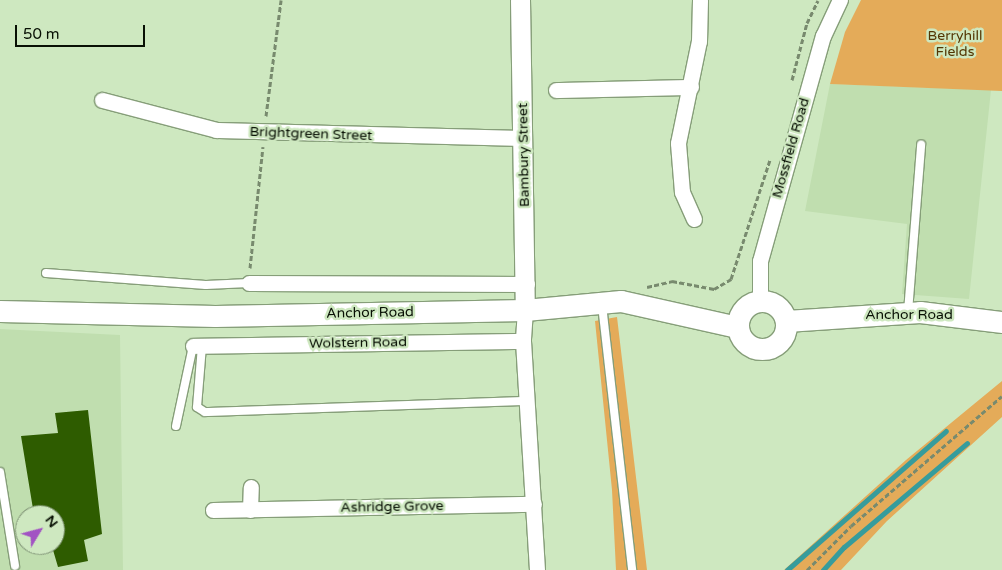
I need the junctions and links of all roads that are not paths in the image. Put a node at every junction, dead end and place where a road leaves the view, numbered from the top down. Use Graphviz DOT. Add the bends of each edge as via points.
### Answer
graph roads {
  1 [pos="520,0"];
  2 [pos="700,0"];
  3 [pos="840,0"];
  4 [pos="691,87"];
  5 [pos="556,90"];
  6 [pos="102,100"];
  7 [pos="524,138"];
  8 [pos="921,144"];
  9 [pos="694,219"];
  10 [pos="46,273"];
  11 [pos="249,283"];
  12 [pos="527,284"];
  13 [pos="602,301"];
  14 [pos="760,301"];
  15 [pos="525,310"];
  16 [pos="0,311"];
  17 [pos="908,312"];
  18 [pos="786,321"];
  19 [pos="1002,322"];
  20 [pos="738,327"];
  21 [pos="523,341"];
  22 [pos="198,346"];
  23 [pos="526,402"];
  24 [pos="176,426"];
  25 [pos="0,472"];
  26 [pos="251,487"];
  27 [pos="534,504"];
  28 [pos="213,510"];
  29 [pos="250,510"];
  30 [pos="15,566"];
  31 [pos="537,570"];
  32 [pos="632,570"];
  1 -- 7 [label="street, Bambury Street"];
  2 -- 4 [label="street"];
  3 -- 14 [label="street, Mossfield Road" via="823,36 760,261"];
  4 -- 5 [label="street"];
  4 -- 9 [label="street" via="678,143 682,192"];
  6 -- 7 [label="street, Brightgreen Street" via="216,130 264,134"];
  7 -- 12 [label="street, Bambury Street"];
  8 -- 17 [label="lane"];
  10 -- 11 [label="lane" via="206,285"];
  11 -- 12 [label="street"];
  12 -- 15 [label="street, Bambury Street"];
  13 -- 15 [label="main road, Anchor Road"];
  13 -- 20 [label="main road, Anchor Road" via="621,301"];
  13 -- 32 [label="lane"];
  14 -- 18 [label="main road" via="776,306"];
  14 -- 20 [label="main road" via="745,307"];
  15 -- 16 [label="main road, Anchor Road" via="215,316"];
  15 -- 21 [label="street"];
  17 -- 18 [label="main road, Anchor Road"];
  17 -- 19 [label="main road, Anchor Road" via="953,313"];
  18 -- 20 [label="main road" via="783,337 764,349 745,342"];
  21 -- 22 [label="street, Wolstern Road"];
  21 -- 23 [label="street"];
  22 -- 23 [label="lane" via="197,406 205,412"];
  22 -- 24 [label="lane"];
  23 -- 27 [label="street"];
  25 -- 30 [label="lane"];
  26 -- 29 [label="street"];
  27 -- 29 [label="street, Ashridge Grove"];
  27 -- 31 [label="street"];
  28 -- 29 [label="street, Ashridge Grove"];
}
